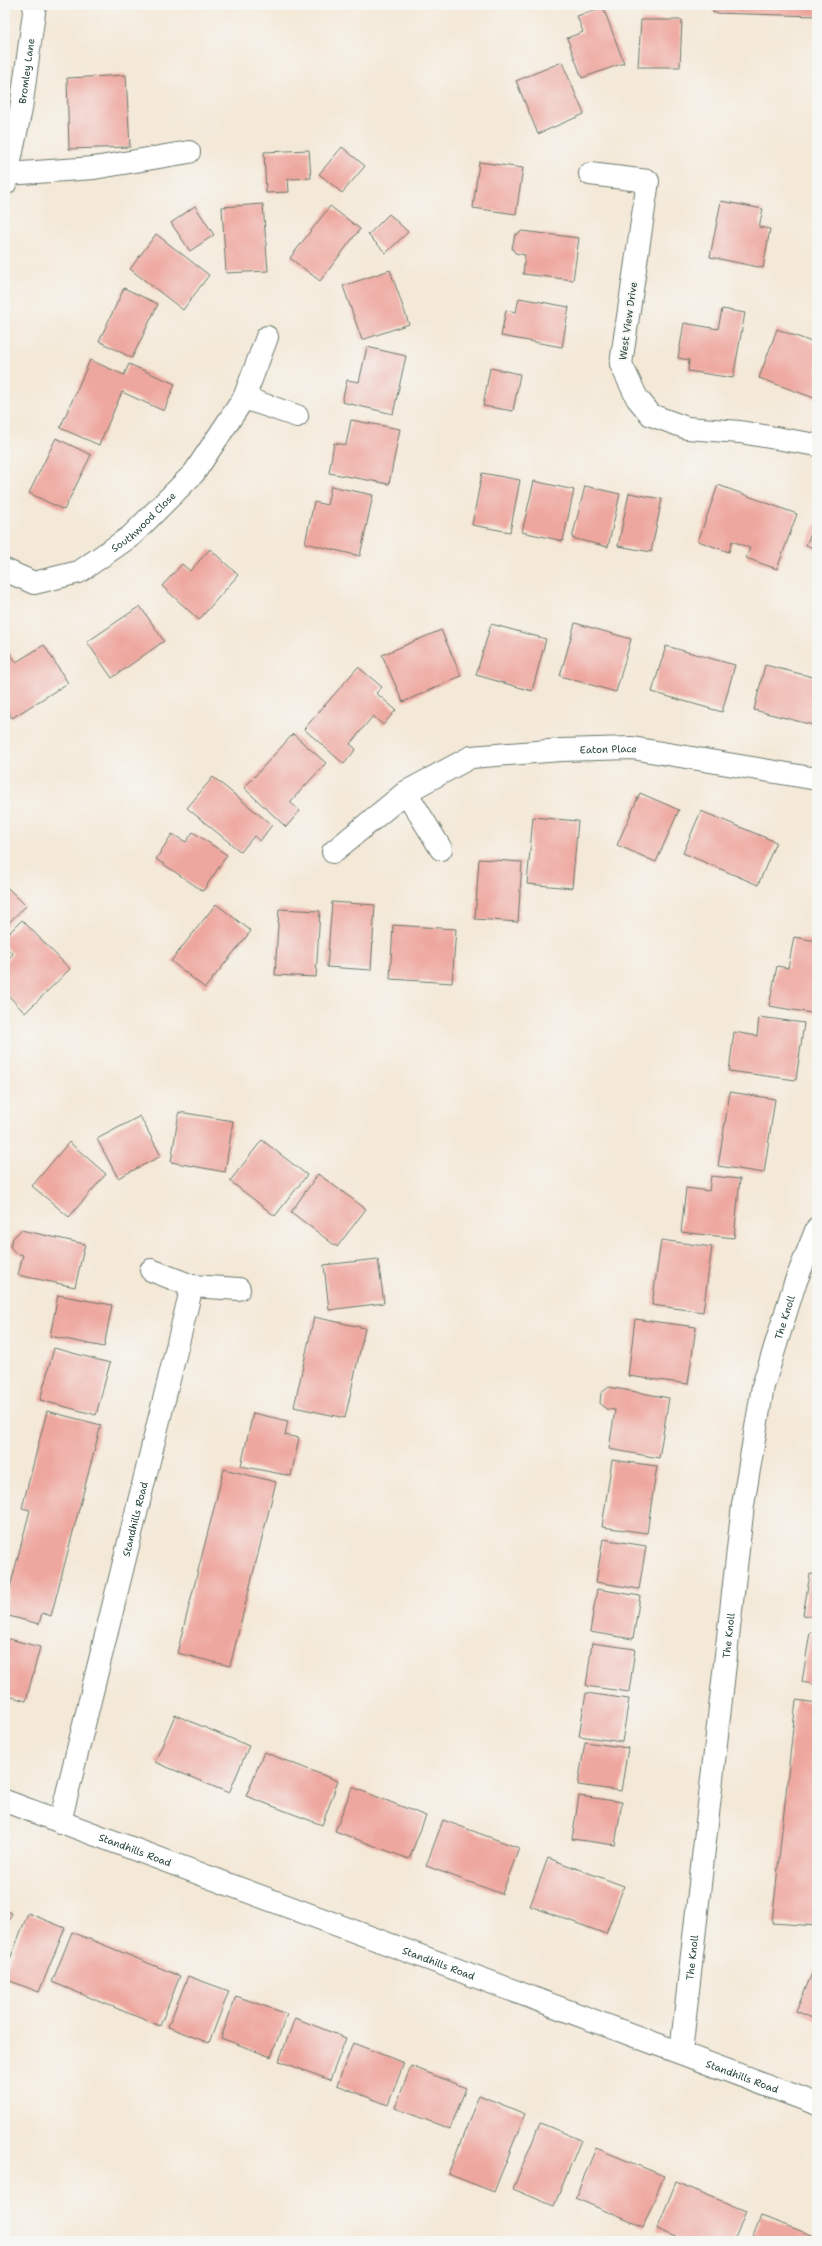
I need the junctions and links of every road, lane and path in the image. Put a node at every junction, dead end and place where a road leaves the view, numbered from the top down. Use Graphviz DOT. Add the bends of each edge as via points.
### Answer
graph roads {
  1 [pos="34,5"];
  2 [pos="189,152"];
  3 [pos="590,174"];
  4 [pos="6,179"];
  5 [pos="267,337"];
  6 [pos="244,398"];
  7 [pos="297,416"];
  8 [pos="817,445"];
  9 [pos="5,570"];
  10 [pos="817,779"];
  11 [pos="406,792"];
  12 [pos="441,849"];
  13 [pos="333,852"];
  14 [pos="817,1228"];
  15 [pos="152,1270"];
  16 [pos="192,1286"];
  17 [pos="239,1289"];
  18 [pos="5,1801"];
  19 [pos="60,1822"];
  20 [pos="680,2052"];
  21 [pos="817,2104"];
  1 -- 4 [label="street, Bromley Lane" via="21,109"];
  2 -- 4 [label="street"];
  3 -- 8 [label="street, West View Drive" via="648,181 621,364 637,398 652,415 686,428 740,432"];
  5 -- 6 [label="street, Southwood Close"];
  6 -- 7 [label="street"];
  6 -- 9 [label="street, Southwood Close" via="194,473 131,536 79,572 34,583"];
  10 -- 11 [label="street, Eaton Place" via="632,748 561,750 471,757"];
  11 -- 12 [label="street"];
  11 -- 13 [label="street, Eaton Place"];
  14 -- 20 [label="street, The Knoll" via="794,1286 762,1386 743,1505"];
  15 -- 16 [label="street"];
  16 -- 17 [label="street"];
  16 -- 19 [label="street, Standhills Road"];
  18 -- 19 [label="street, Standhills Road"];
  19 -- 20 [label="street, Standhills Road"];
  20 -- 21 [label="street, Standhills Road"];
}
